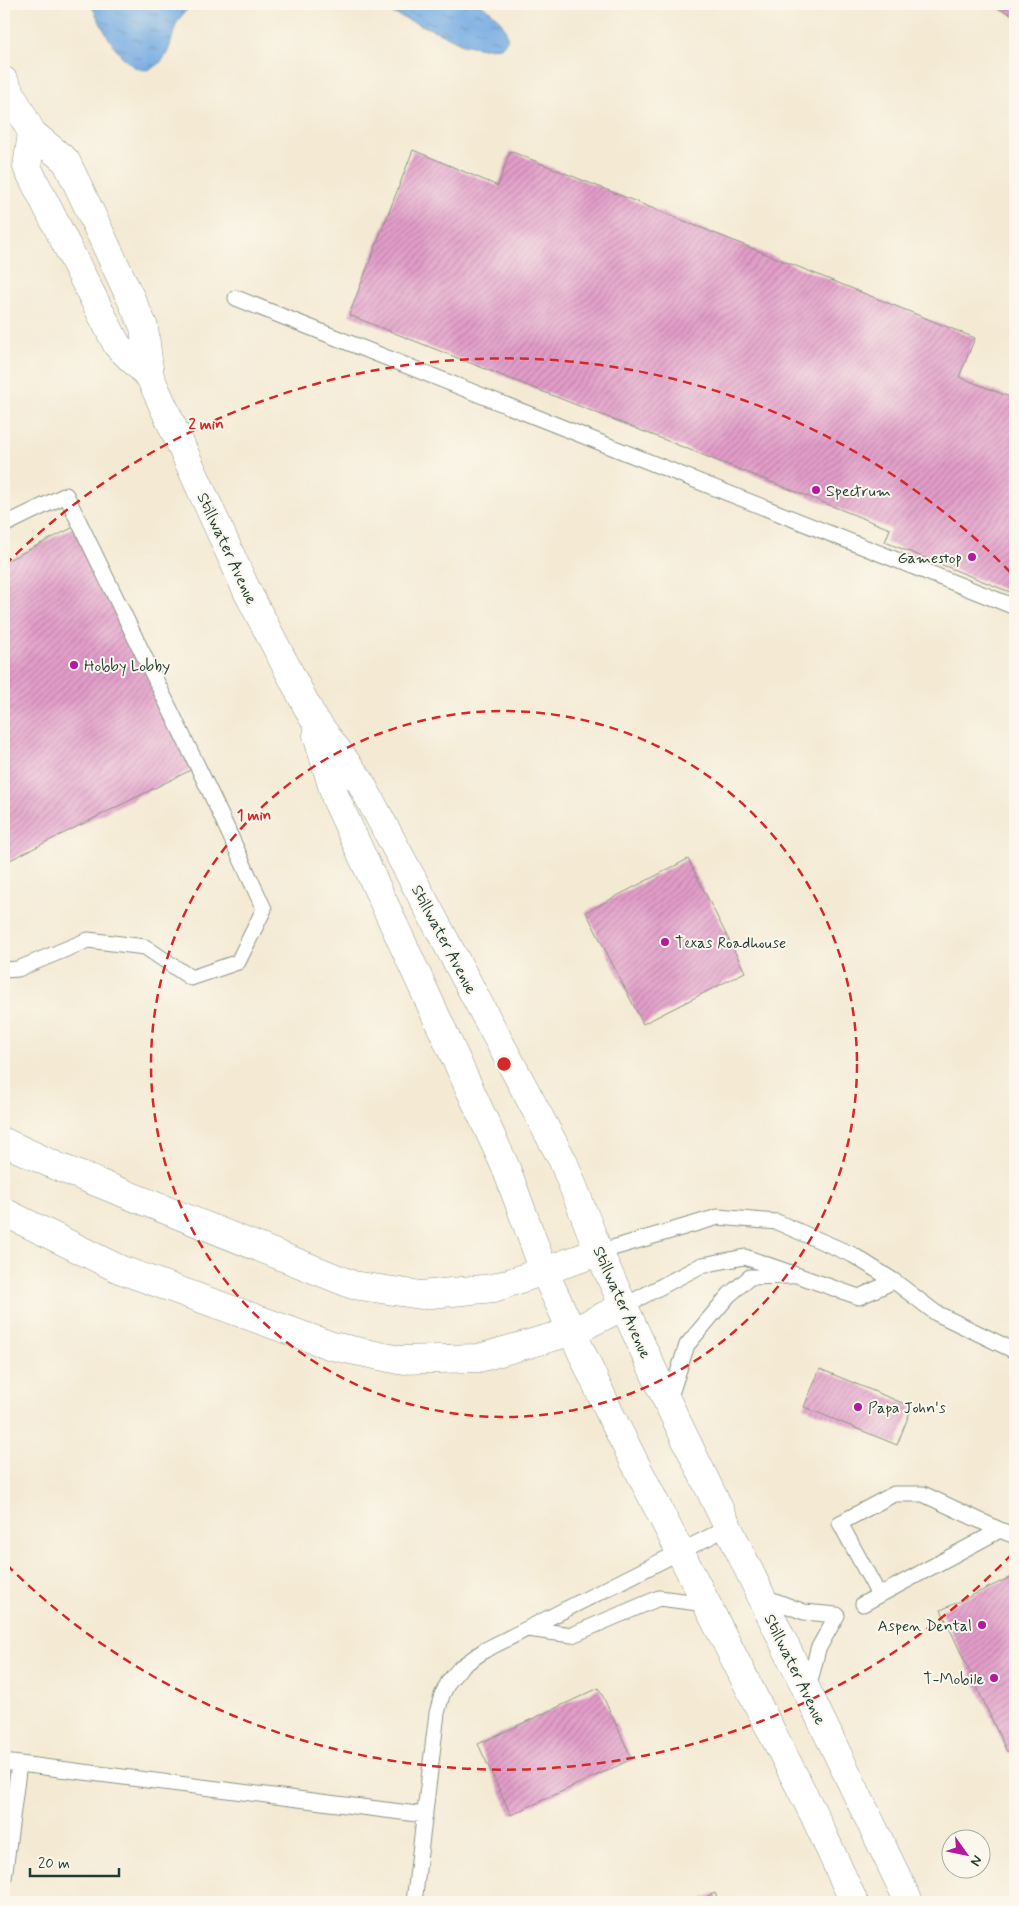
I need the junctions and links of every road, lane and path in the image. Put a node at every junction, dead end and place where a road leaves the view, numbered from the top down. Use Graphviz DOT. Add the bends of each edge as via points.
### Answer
graph roads {
  1 [pos="4,81"];
  2 [pos="32,133"];
  3 [pos="236,298"];
  4 [pos="150,376"];
  5 [pos="4,525"];
  6 [pos="1015,607"];
  7 [pos="312,716"];
  8 [pos="4,970"];
  9 [pos="4,1142"];
  10 [pos="4,1212"];
  11 [pos="4,1234"];
  12 [pos="599,1252"];
  13 [pos="119,1269"];
  14 [pos="544,1271"];
  15 [pos="799,1276"];
  16 [pos="894,1281"];
  17 [pos="624,1306"];
  18 [pos="574,1331"];
  19 [pos="1015,1351"];
  20 [pos="668,1403"];
  21 [pos="727,1528"];
  22 [pos="1000,1530"];
  23 [pos="1015,1536"];
  24 [pos="680,1552"];
  25 [pos="879,1595"];
  26 [pos="760,1596"];
  27 [pos="706,1604"];
  28 [pos="863,1604"];
  29 [pos="527,1629"];
  30 [pos="807,1693"];
  31 [pos="11,1763"];
  32 [pos="425,1815"];
  33 [pos="4,1878"];
  34 [pos="414,1902"];
  35 [pos="854,1902"];
  36 [pos="909,1902"];
  1 -- 2 [label="main road, Stillwater Avenue"];
  2 -- 4 [label="main road, Stillwater Avenue" via="66,161 144,327"];
  2 -- 4 [label="main road, Stillwater Avenue" via="27,167 117,345"];
  3 -- 6 [label="lane"];
  4 -- 7 [label="main road, Stillwater Avenue" via="247,591"];
  5 -- 8 [label="lane" via="66,495 264,909 238,962 191,978 146,947 88,940 18,969"];
  7 -- 12 [label="main road, Stillwater Avenue" via="360,782 564,1161"];
  7 -- 14 [label="main road, Stillwater Avenue" via="336,799 506,1168"];
  9 -- 14 [label="main road" via="353,1285 421,1296 494,1288"];
  10 -- 13 [label="main road"];
  11 -- 13 [label="main road"];
  12 -- 14 [label="main road"];
  12 -- 16 [label="lane" via="718,1217 777,1222 853,1256"];
  12 -- 17 [label="main road, Stillwater Avenue"];
  13 -- 18 [label="main road" via="332,1346 399,1360 479,1358"];
  14 -- 18 [label="main road, Stillwater Avenue"];
  15 -- 16 [label="lane" via="859,1297"];
  15 -- 17 [label="lane" via="745,1257 702,1265"];
  15 -- 20 [label="lane" via="750,1277 729,1295 687,1345"];
  16 -- 19 [label="lane" via="936,1313"];
  17 -- 18 [label="main road"];
  17 -- 20 [label="main road, Stillwater Avenue"];
  18 -- 24 [label="main road, Stillwater Avenue" via="611,1416"];
  20 -- 21 [label="main road, Stillwater Avenue"];
  21 -- 24 [label="lane"];
  21 -- 26 [label="main road, Stillwater Avenue"];
  22 -- 23 [label="lane"];
  22 -- 25 [label="lane"];
  22 -- 25 [label="lane" via="923,1494 894,1494 840,1523"];
  24 -- 27 [label="main road, Stillwater Avenue"];
  24 -- 29 [label="lane"];
  25 -- 28 [label="lane"];
  26 -- 30 [label="main road, Stillwater Avenue"];
  26 -- 30 [label="lane" via="804,1612 837,1614 818,1649"];
  27 -- 29 [label="lane" via="659,1598 572,1635"];
  27 -- 35 [label="main road, Stillwater Avenue" via="814,1815"];
  29 -- 32 [label="lane" via="485,1650 460,1667 449,1681 437,1713"];
  30 -- 36 [label="main road, Stillwater Avenue"];
  31 -- 32 [label="lane"];
  31 -- 33 [label="lane"];
  32 -- 34 [label="lane"];
}
